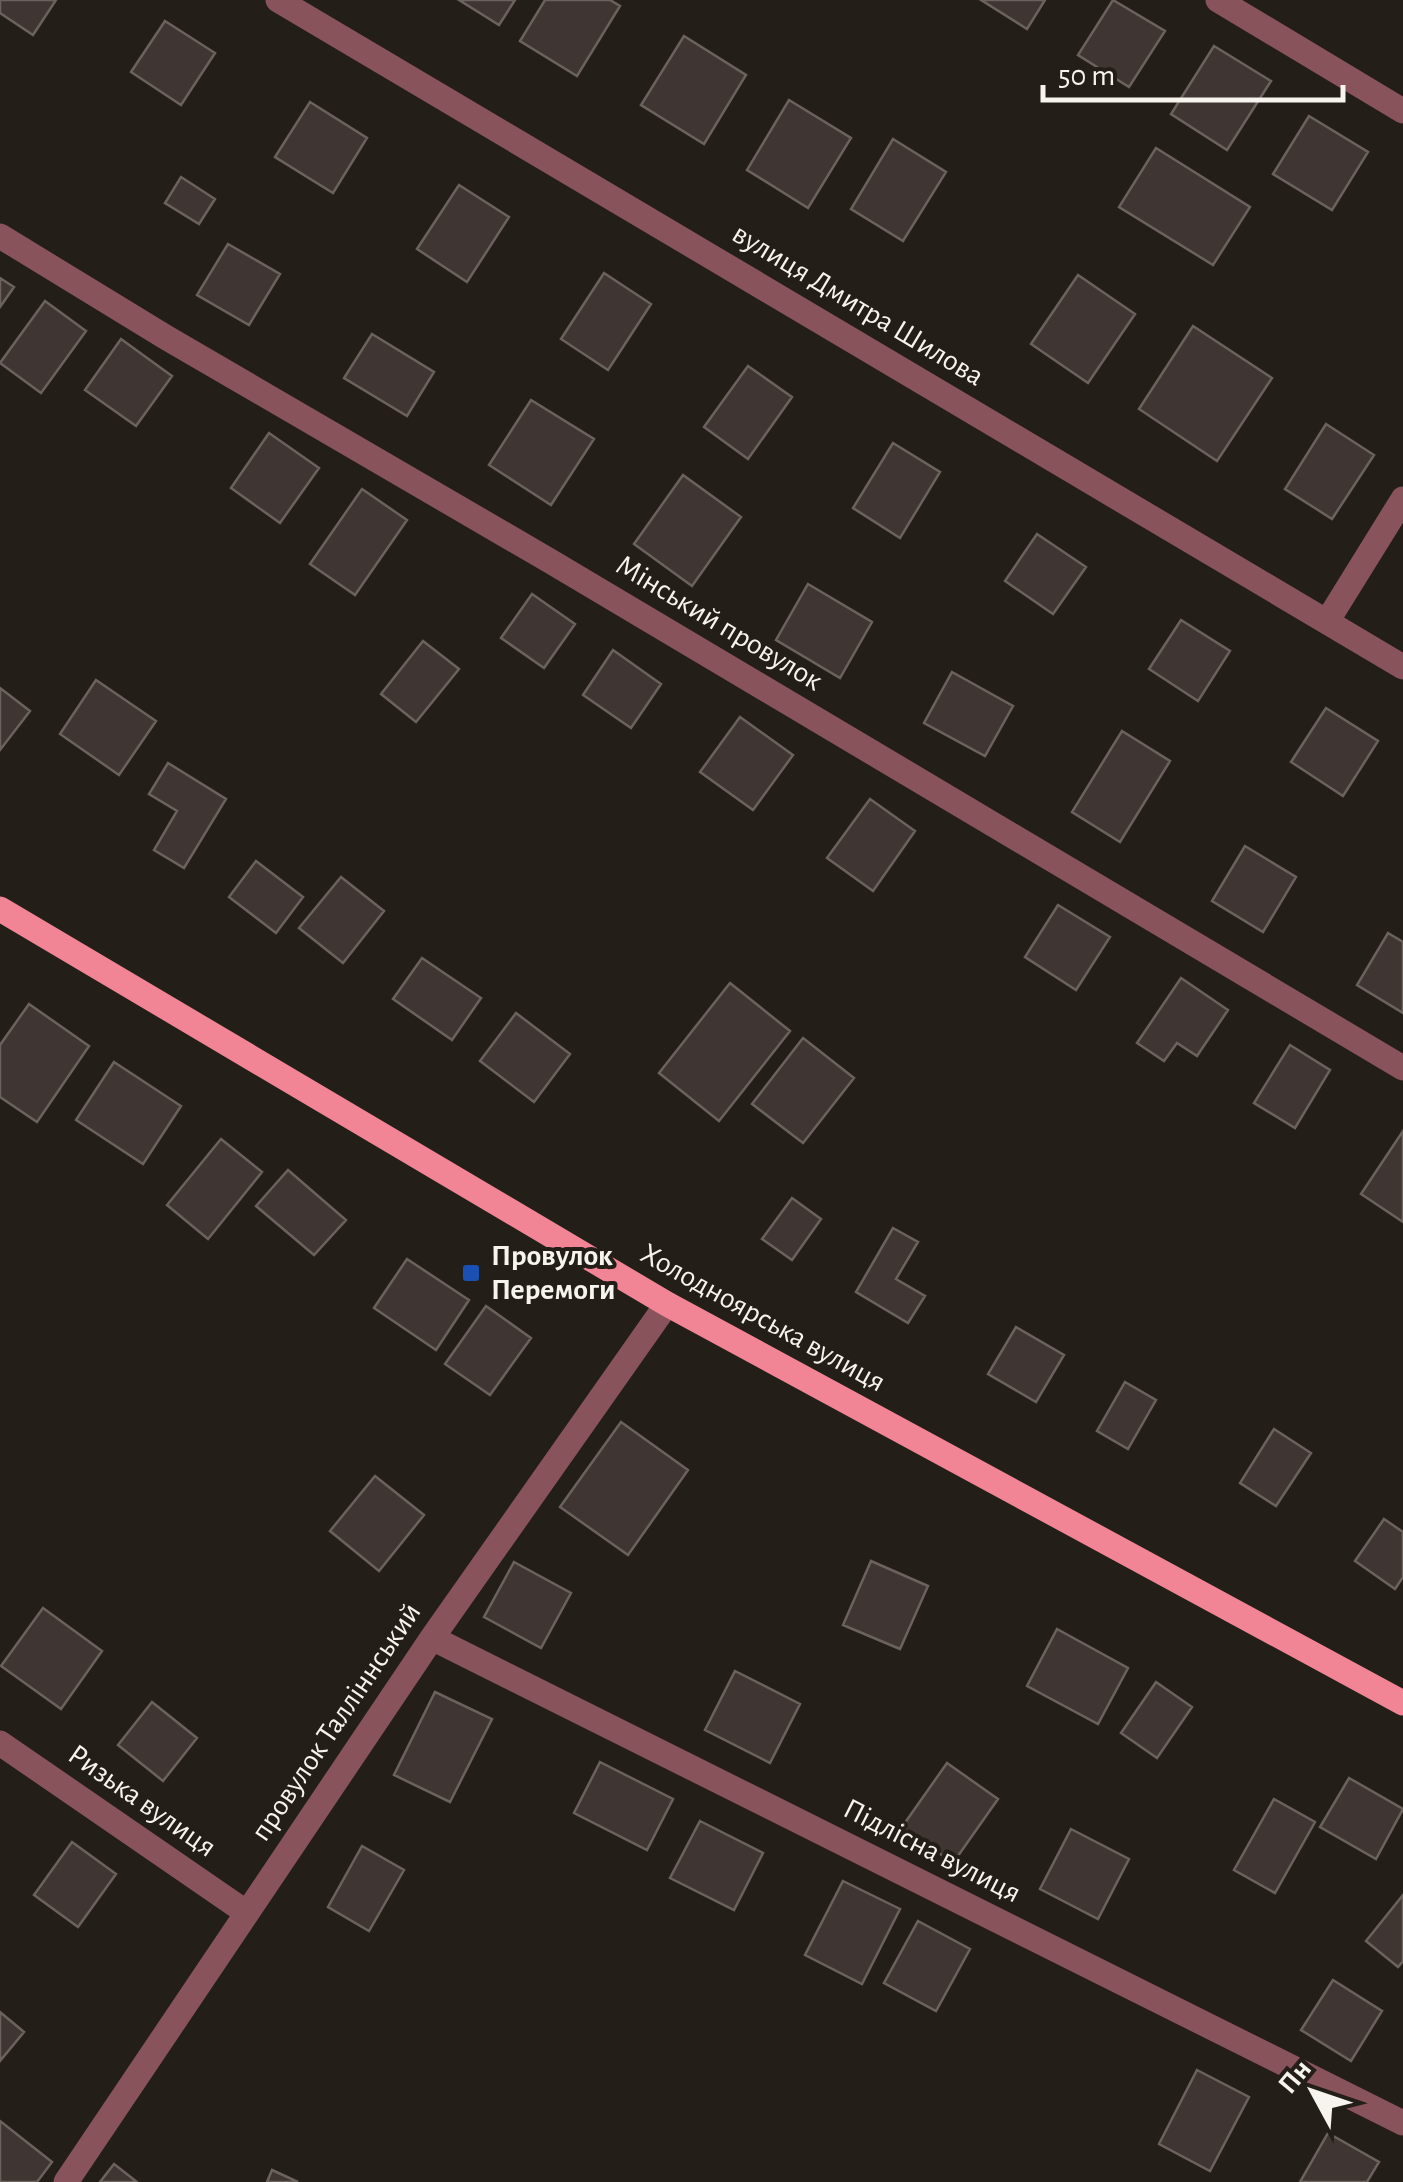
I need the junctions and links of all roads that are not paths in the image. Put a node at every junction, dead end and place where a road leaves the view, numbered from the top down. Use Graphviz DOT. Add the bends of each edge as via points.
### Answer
graph roads {
  1 [pos="278,0"];
  2 [pos="1218,0"];
  3 [pos="1403,111"];
  4 [pos="0,236"];
  5 [pos="1403,499"];
  6 [pos="1328,620"];
  7 [pos="1403,667"];
  8 [pos="0,909"];
  9 [pos="1403,1068"];
  10 [pos="668,1304"];
  11 [pos="432,1638"];
  12 [pos="1403,1703"];
  13 [pos="0,1742"];
  14 [pos="247,1913"];
  15 [pos="1403,2123"];
  16 [pos="66,2182"];
  1 -- 6 [label="street, вулиця Дмитра Шилова"];
  2 -- 3 [label="street"];
  4 -- 9 [label="street, Мінський провулок"];
  5 -- 6 [label="street"];
  6 -- 7 [label="street, вулиця Дмитра Шилова"];
  8 -- 10 [label="main road, Холодноярська вулиця"];
  10 -- 11 [label="street, провулок Талліннський"];
  10 -- 12 [label="main road, Холодноярська вулиця"];
  11 -- 14 [label="street, провулок Талліннський"];
  11 -- 15 [label="street, Підлісна вулиця"];
  13 -- 14 [label="street, Ризька вулиця"];
  14 -- 16 [label="street, провулок Талліннський"];
}
